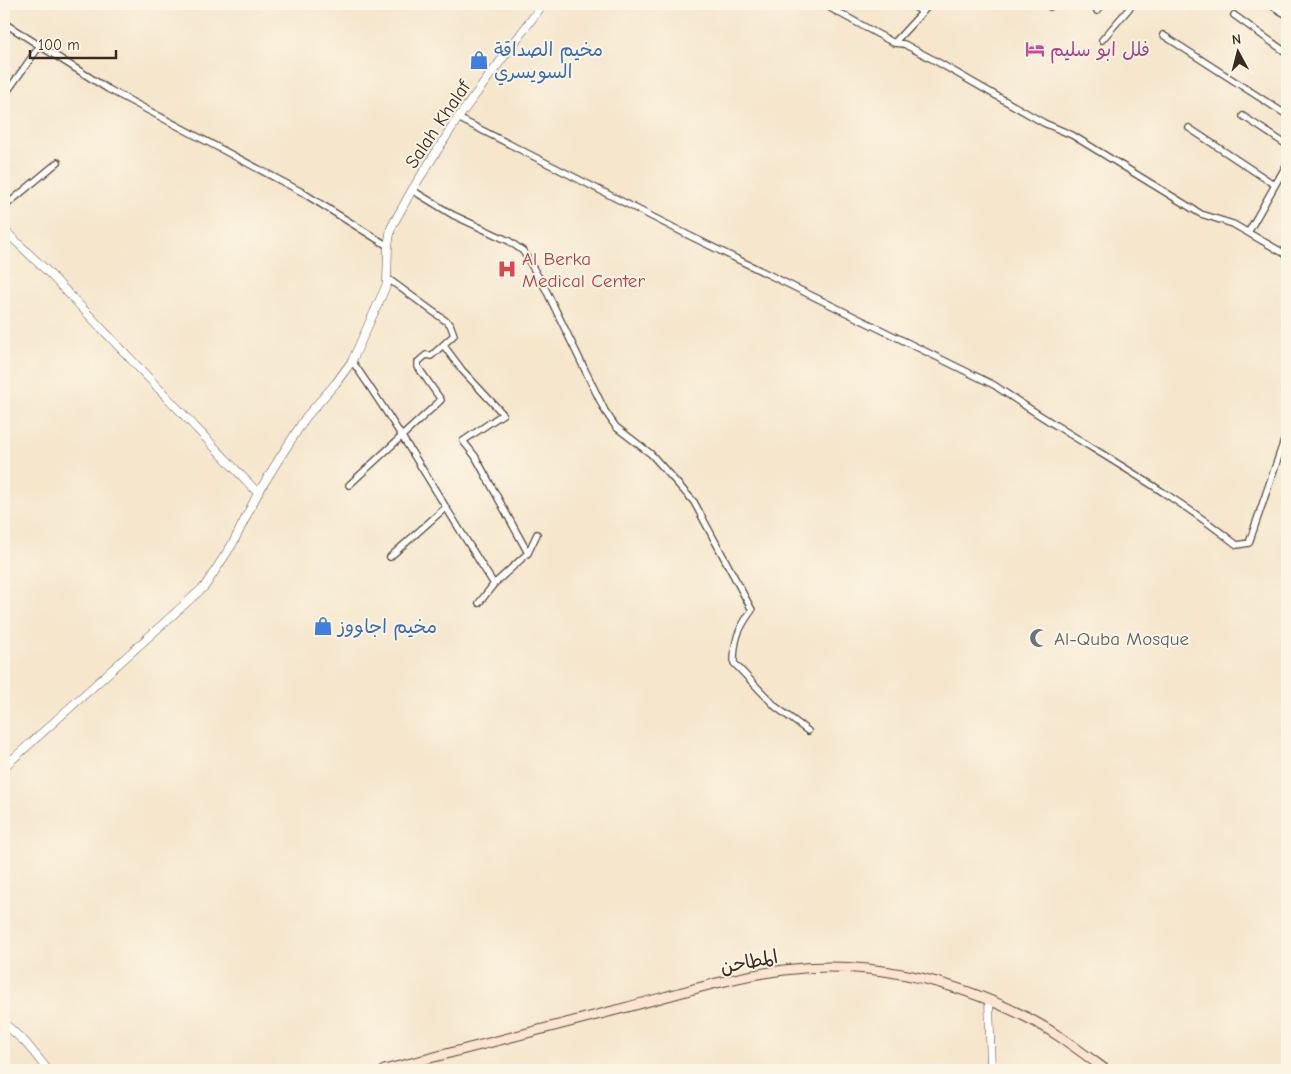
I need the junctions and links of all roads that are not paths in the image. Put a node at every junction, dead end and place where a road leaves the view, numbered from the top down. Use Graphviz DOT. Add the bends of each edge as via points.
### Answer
graph roads {
  1 [pos="543,4"];
  2 [pos="823,4"];
  3 [pos="910,4"];
  4 [pos="930,4"];
  5 [pos="1103,4"];
  6 [pos="1133,4"];
  7 [pos="1270,4"];
  8 [pos="1097,11"];
  9 [pos="922,12"];
  10 [pos="1234,15"];
  11 [pos="1287,15"];
  12 [pos="4,23"];
  13 [pos="1163,35"];
  14 [pos="1102,40"];
  15 [pos="894,43"];
  16 [pos="39,46"];
  17 [pos="1287,53"];
  18 [pos="4,96"];
  19 [pos="1287,115"];
  20 [pos="1243,116"];
  21 [pos="458,118"];
  22 [pos="1189,128"];
  23 [pos="1287,145"];
  24 [pos="58,162"];
  25 [pos="1287,164"];
  26 [pos="1275,185"];
  27 [pos="412,190"];
  28 [pos="4,207"];
  29 [pos="4,230"];
  30 [pos="1249,231"];
  31 [pos="388,246"];
  32 [pos="1287,255"];
  33 [pos="387,278"];
  34 [pos="444,346"];
  35 [pos="352,361"];
  36 [pos="1287,432"];
  37 [pos="402,436"];
  38 [pos="348,485"];
  39 [pos="258,493"];
  40 [pos="445,508"];
  41 [pos="537,534"];
  42 [pos="528,553"];
  43 [pos="390,557"];
  44 [pos="494,584"];
  45 [pos="479,603"];
  46 [pos="808,731"];
  47 [pos="4,767"];
  48 [pos="989,1000"];
  49 [pos="4,1022"];
  50 [pos="48,1070"];
  51 [pos="384,1070"];
  52 [pos="991,1070"];
  53 [pos="1106,1070"];
  1 -- 21 [label="street, Salah Khalaf"];
  2 -- 15 [label="street"];
  3 -- 9 [label="street"];
  4 -- 9 [label="street"];
  5 -- 8 [label="street"];
  6 -- 14 [label="street"];
  7 -- 11 [label="street"];
  9 -- 15 [label="street"];
  10 -- 17 [label="street"];
  12 -- 16 [label="street"];
  13 -- 19 [label="street"];
  15 -- 30 [label="street" via="904,44 1044,123 1072,135 1201,214"];
  16 -- 18 [label="street"];
  16 -- 31 [label="street" via="108,89 300,191"];
  20 -- 23 [label="street"];
  21 -- 27 [label="street, Salah Khalaf"];
  21 -- 36 [label="street" via="690,236 994,384 1175,501 1237,546 1248,543"];
  22 -- 26 [label="street"];
  24 -- 28 [label="street"];
  25 -- 26 [label="street"];
  26 -- 30 [label="street"];
  27 -- 31 [label="street, Salah Khalaf" via="391,228"];
  27 -- 46 [label="street" via="523,251 616,427 652,454 694,502 752,610 734,643 734,663 776,707"];
  29 -- 39 [label="street"];
  30 -- 32 [label="street"];
  31 -- 33 [label="street, Salah Khalaf"];
  33 -- 34 [label="street" via="450,324 454,335"];
  33 -- 35 [label="street, Salah Khalaf" via="375,314"];
  34 -- 37 [label="street" via="418,362 441,400"];
  34 -- 42 [label="street" via="503,414 463,441 475,456"];
  35 -- 37 [label="street"];
  35 -- 39 [label="street, Salah Khalaf" via="306,417"];
  37 -- 38 [label="street"];
  37 -- 40 [label="street"];
  39 -- 47 [label="street, Salah Khalaf" via="233,543 205,586"];
  40 -- 43 [label="street"];
  40 -- 44 [label="street"];
  41 -- 42 [label="street"];
  42 -- 44 [label="street"];
  44 -- 45 [label="street"];
  48 -- 51 [label="main road, المطاحن" via="898,973 850,968 784,970 725,982"];
  48 -- 52 [label="street"];
  48 -- 53 [label="main road, المطاحن" via="1054,1033"];
  49 -- 50 [label="street"];
}
